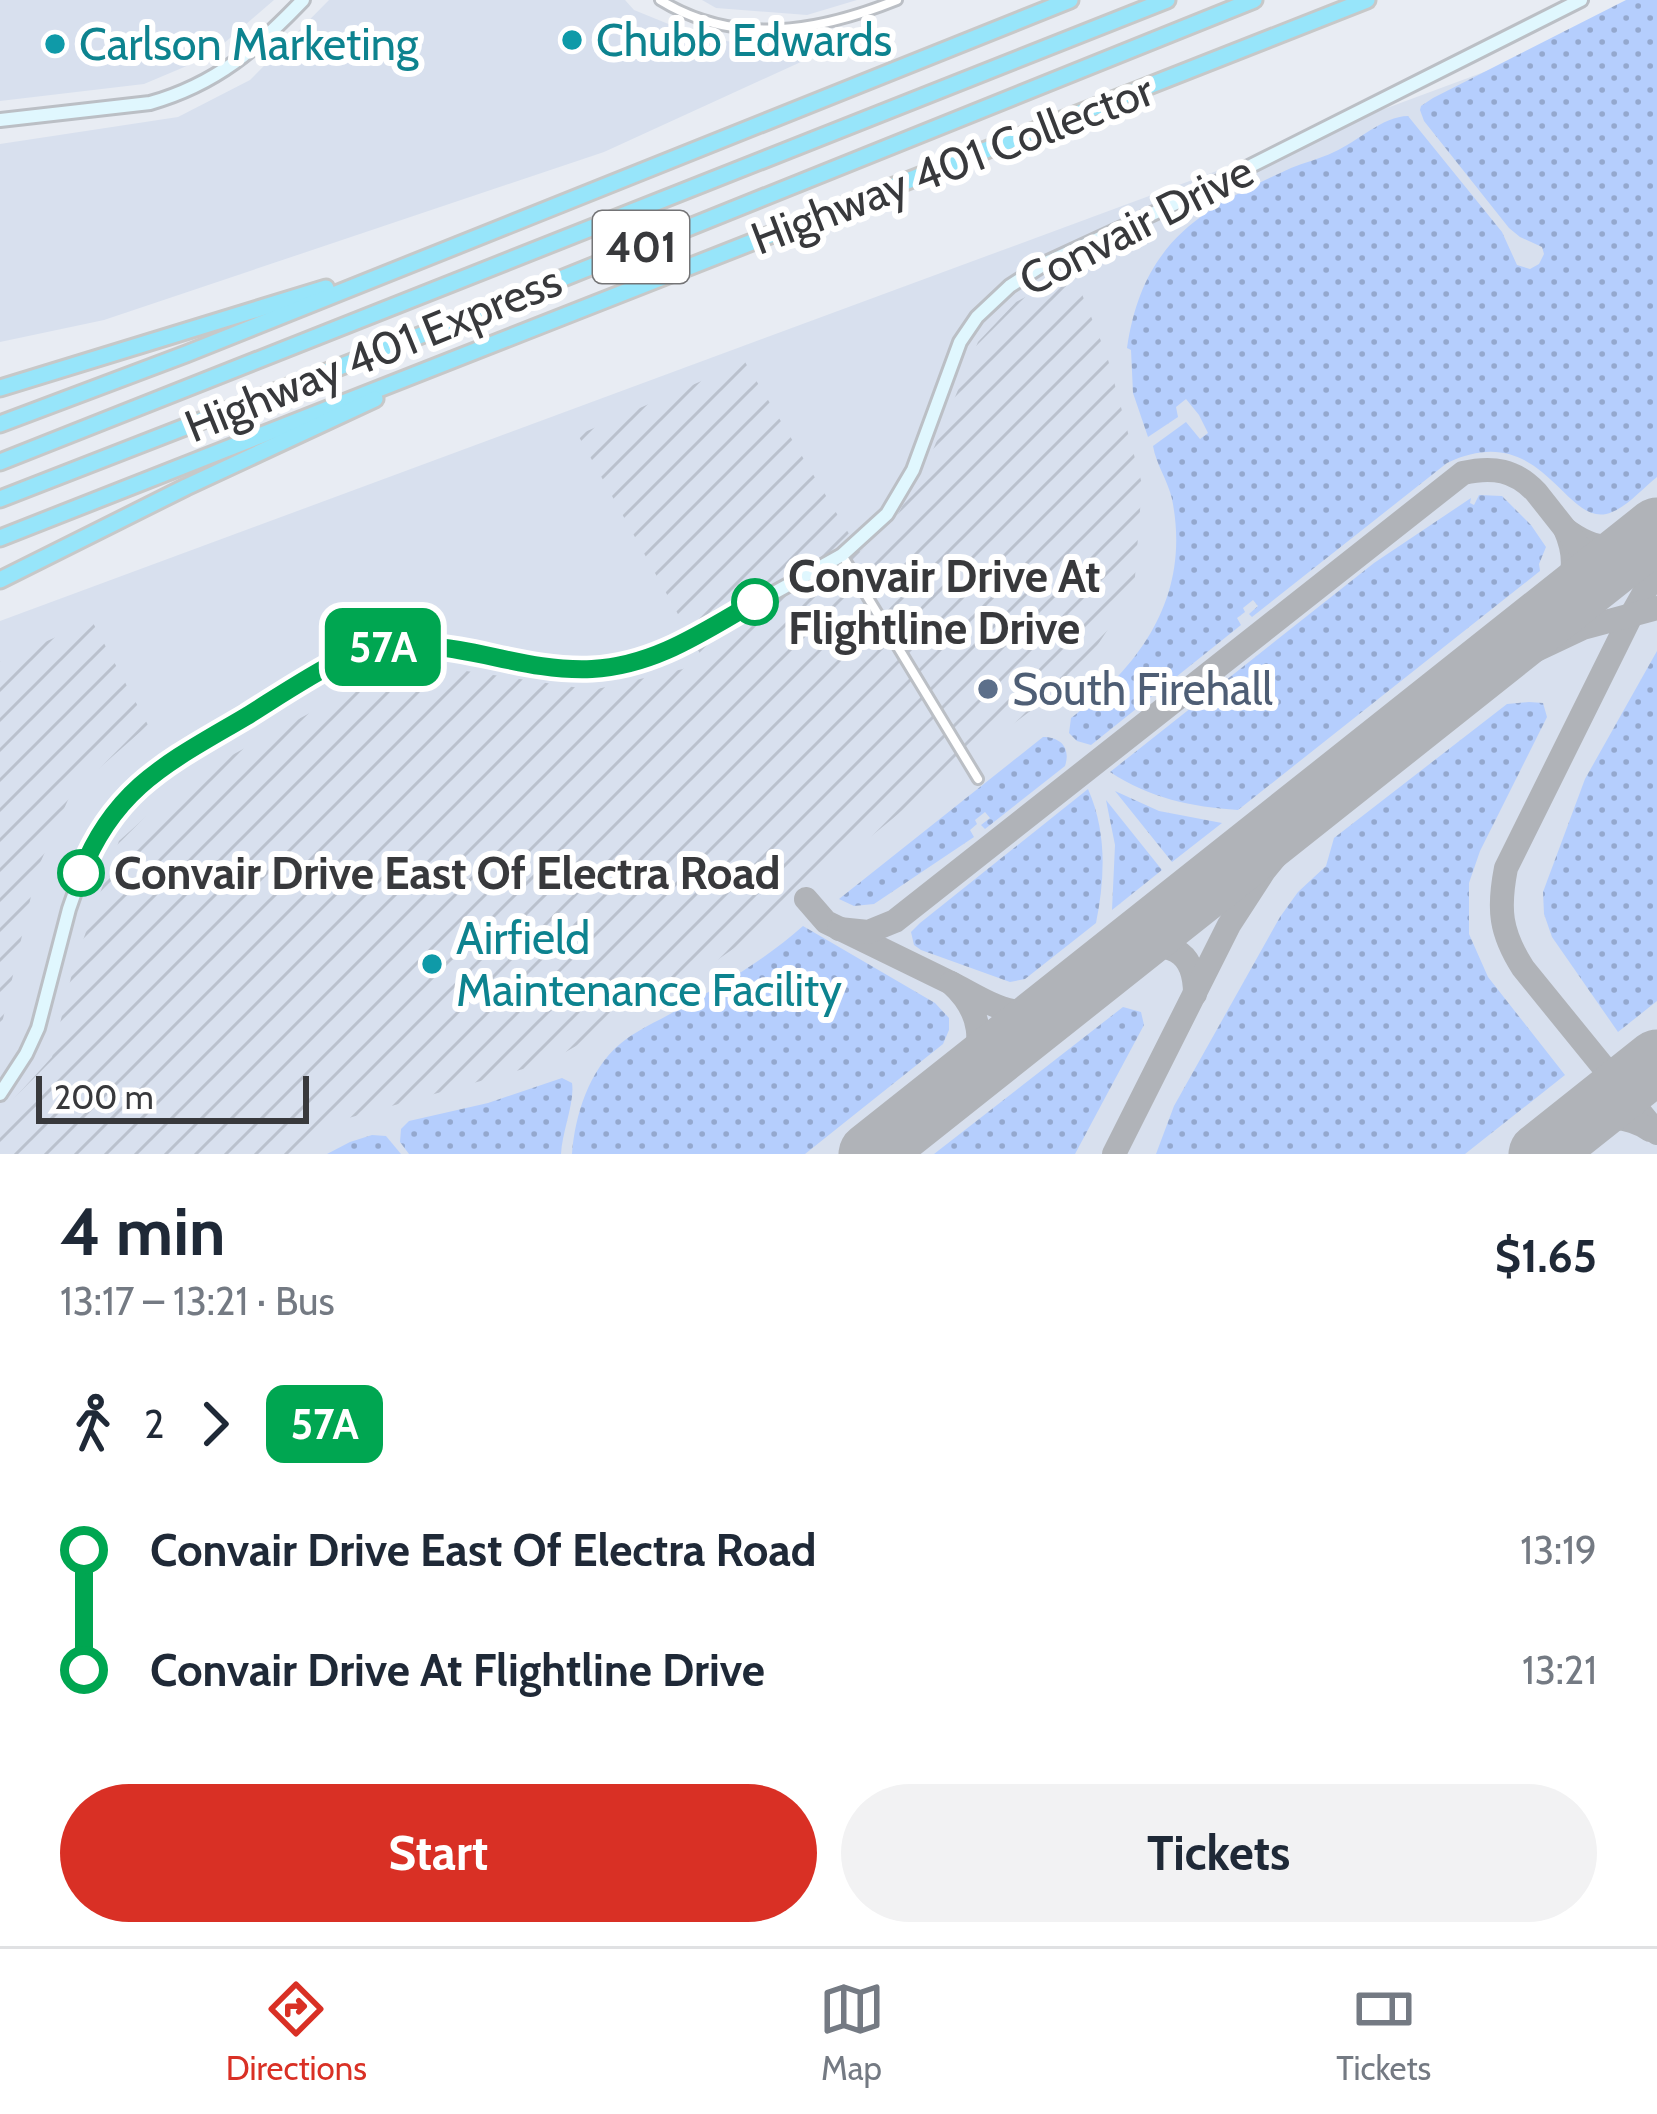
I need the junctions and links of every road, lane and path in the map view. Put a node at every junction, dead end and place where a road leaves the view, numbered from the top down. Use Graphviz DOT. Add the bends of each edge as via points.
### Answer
graph roads {
  1 [pos="303,0"];
  2 [pos="660,0"];
  3 [pos="897,0"];
  4 [pos="1070,0"];
  5 [pos="1167,0"];
  6 [pos="1253,0"];
  7 [pos="1367,0"];
  8 [pos="1581,0"];
  9 [pos="0,120"];
  10 [pos="398,268"];
  11 [pos="458,358"];
  12 [pos="0,388"];
  13 [pos="0,424"];
  14 [pos="0,462"];
  15 [pos="0,501"];
  16 [pos="0,538"];
  17 [pos="842,555"];
  18 [pos="0,580"];
  19 [pos="978,779"];
  20 [pos="0,1094"];
  1 -- 9 [label="street" via="235,65 174,97"];
  2 -- 3 [label="street" via="710,21 768,30 833,23"];
  4 -- 10 [label="highway, 401"];
  5 -- 14 [label="highway, Highway 401 Express / 401"];
  6 -- 15 [label="highway, Highway 401 Express / 401"];
  7 -- 11 [label="highway, Highway 401 Collector / 401"];
  8 -- 17 [label="street, Convair Drive" via="1010,286 960,342 902,492"];
  10 -- 12 [label="highway"];
  10 -- 13 [label="highway, 401"];
  11 -- 16 [label="highway, Highway 401 Collector / 401"];
  11 -- 18 [label="highway"];
  17 -- 19 [label="street"];
  17 -- 20 [label="street, Convair Drive" via="675,648 622,666 575,669 426,644 358,653 187,752 133,790 90,848 38,1028"];
}
